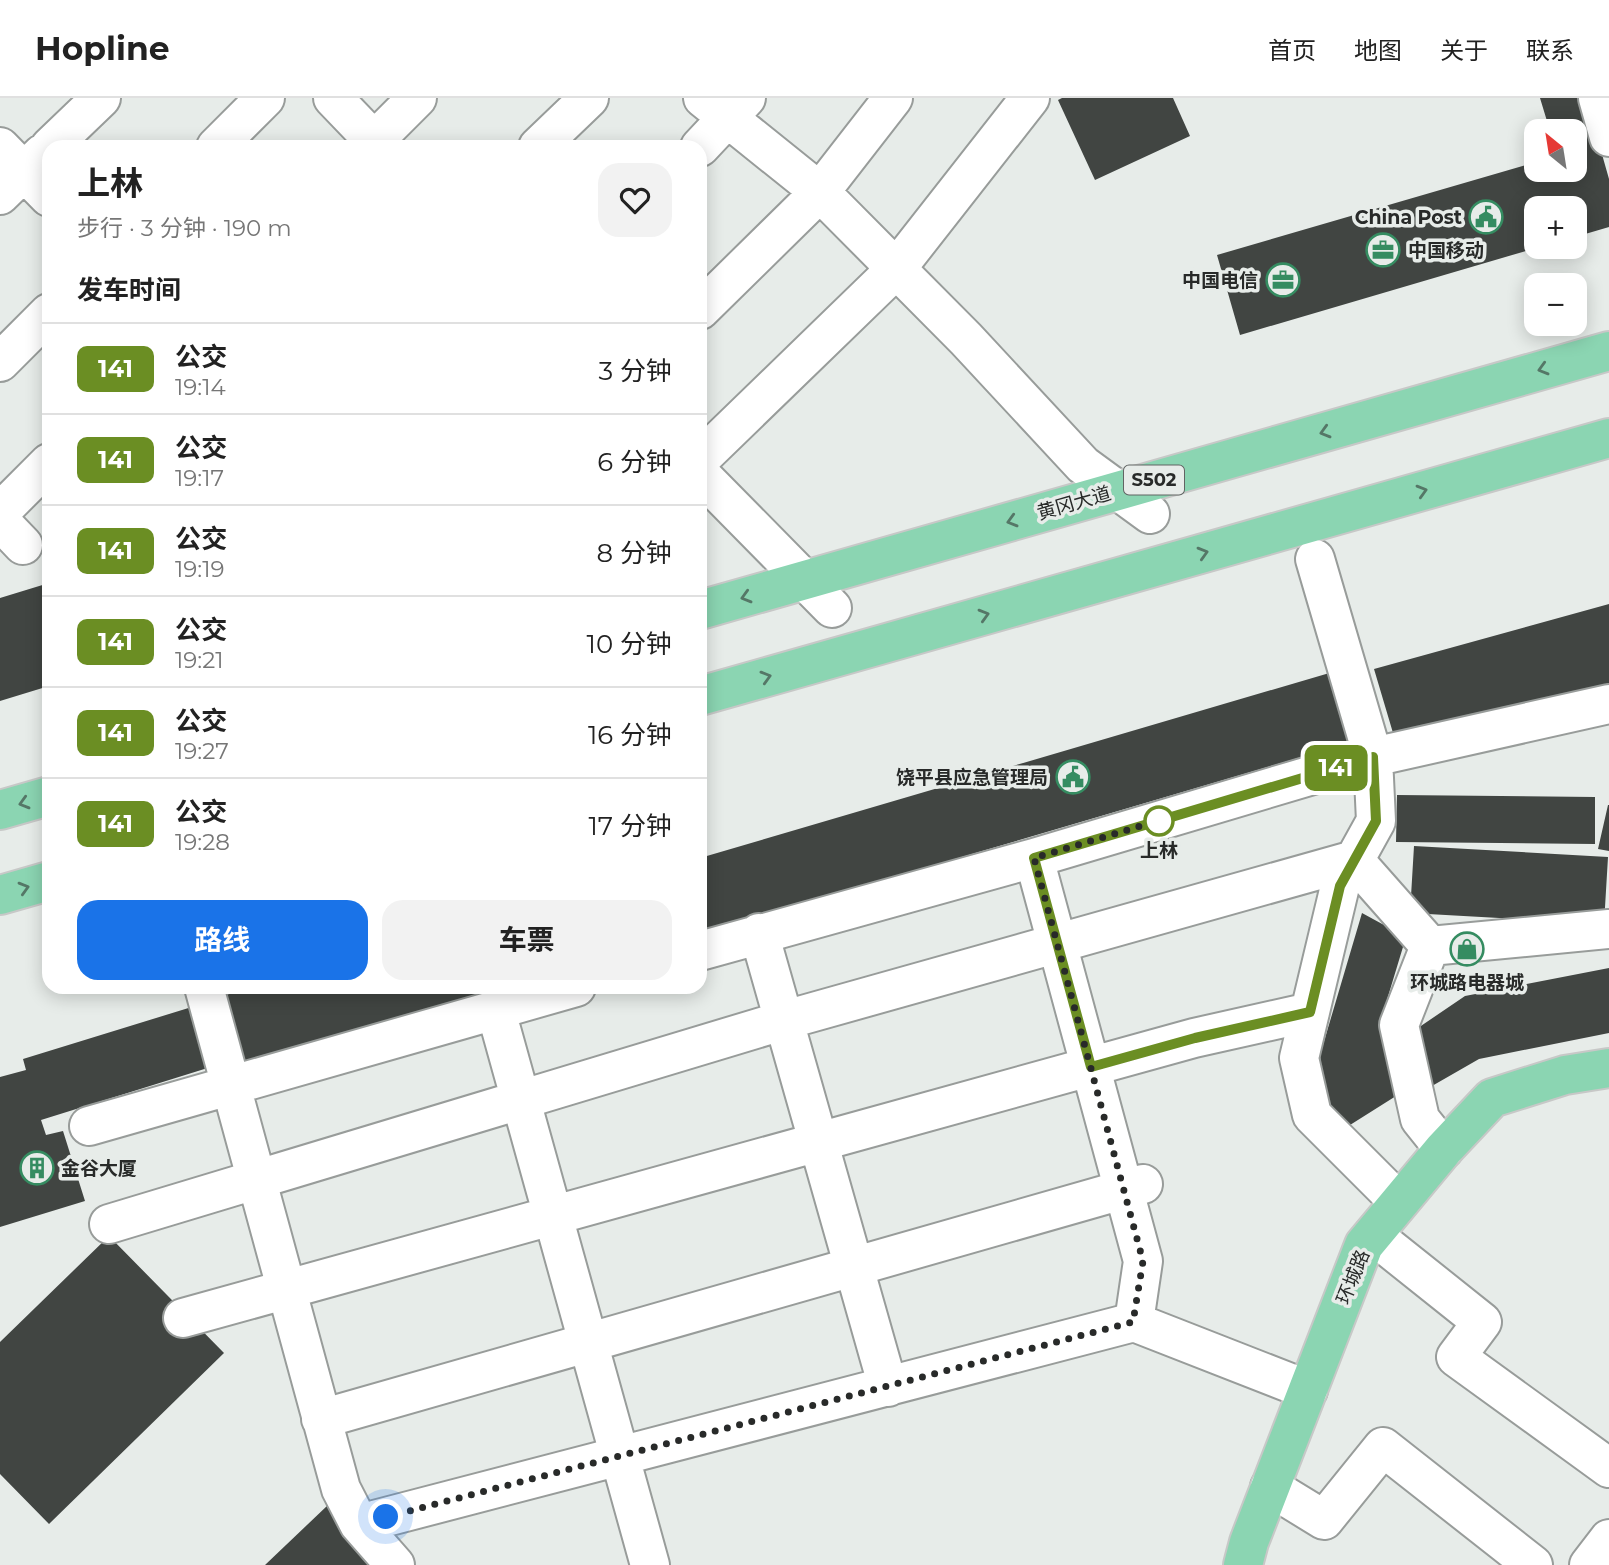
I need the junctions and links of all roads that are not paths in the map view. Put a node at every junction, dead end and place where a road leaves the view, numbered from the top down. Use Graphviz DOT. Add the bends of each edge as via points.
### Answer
graph roads {
  1 [pos="101,98"];
  2 [pos="265,98"];
  3 [pos="333,98"];
  4 [pos="418,98"];
  5 [pos="589,98"];
  6 [pos="892,98"];
  7 [pos="1030,98"];
  8 [pos="726,105"];
  9 [pos="58,140"];
  10 [pos="223,140"];
  11 [pos="370,140"];
  12 [pos="379,140"];
  13 [pos="545,140"];
  14 [pos="704,140"];
  15 [pos="42,155"];
  16 [pos="29,168"];
  17 [pos="820,192"];
  18 [pos="896,269"];
  19 [pos="707,303"];
  20 [pos="42,320"];
  21 [pos="1609,351"];
  22 [pos="0,362"];
  23 [pos="1609,438"];
  24 [pos="707,452"];
  25 [pos="42,470"];
  26 [pos="707,481"];
  27 [pos="0,512"];
  28 [pos="1150,514"];
  29 [pos="1315,559"];
  30 [pos="707,608"];
  31 [pos="832,608"];
  32 [pos="707,694"];
  33 [pos="1609,704"];
  34 [pos="1373,757"];
  35 [pos="42,798"];
  36 [pos="0,810"];
  37 [pos="1034,858"];
  38 [pos="1354,860"];
  39 [pos="42,883"];
  40 [pos="0,895"];
  41 [pos="1609,929"];
  42 [pos="759,933"];
  43 [pos="1430,946"];
  44 [pos="707,949"];
  45 [pos="206,994"];
  46 [pos="553,994"];
  47 [pos="496,1011"];
  48 [pos="1310,1012"];
  49 [pos="785,1020"];
  50 [pos="1609,1068"];
  51 [pos="89,1126"];
  52 [pos="819,1142"];
  53 [pos="1444,1149"];
  54 [pos="1143,1184"];
  55 [pos="1399,1202"];
  56 [pos="109,1224"];
  57 [pos="1373,1235"];
  58 [pos="183,1318"];
  59 [pos="1133,1322"];
  60 [pos="888,1387"];
  61 [pos="1308,1390"];
  62 [pos="321,1419"];
  63 [pos="1609,1468"];
  64 [pos="1270,1487"];
  65 [pos="359,1524"];
  66 [pos="1609,1539"];
  67 [pos="395,1565"];
  68 [pos="650,1565"];
  69 [pos="1242,1565"];
  70 [pos="1533,1565"];
  71 [pos="1589,1565"];
  1 -- 9 [label="street"];
  2 -- 10 [label="street"];
  3 -- 11 [label="street"];
  4 -- 12 [label="street"];
  5 -- 13 [label="street"];
  6 -- 17 [label="street"];
  7 -- 18 [label="street"];
  8 -- 14 [label="street"];
  8 -- 17 [label="street"];
  15 -- 16 [label="street"];
  17 -- 18 [label="street"];
  17 -- 19 [label="street"];
  18 -- 24 [label="street"];
  18 -- 28 [label="street" via="1083,465"];
  20 -- 22 [label="street"];
  21 -- 30 [label="main road, 黄冈大道 / S502, one-way"];
  32 -- 23 [label="main road, one-way"];
  25 -- 27 [label="street"];
  26 -- 31 [label="street"];
  29 -- 34 [label="street"];
  33 -- 34 [label="street"];
  34 -- 37 [label="street"];
  34 -- 38 [label="street" via="1376,821"];
  35 -- 36 [label="main road, one-way"];
  37 -- 42 [label="street"];
  37 -- 59 [label="street" via="1143,1261"];
  38 -- 43 [label="street"];
  38 -- 48 [label="street" via="1340,886"];
  38 -- 49 [label="street"];
  40 -- 39 [label="main road, one-way"];
  41 -- 43 [label="street"];
  42 -- 44 [label="street"];
  42 -- 49 [label="street"];
  43 -- 53 [label="street" via="1399,1024 1420,1119"];
  45 -- 62 [label="street"];
  46 -- 47 [label="street"];
  47 -- 51 [label="street"];
  47 -- 68 [label="street"];
  48 -- 52 [label="street" via="1195,1038"];
  48 -- 55 [label="street" via="1299,1058 1312,1115"];
  49 -- 52 [label="street"];
  49 -- 56 [label="street"];
  50 -- 53 [label="main road, 环城路" via="1565,1075 1492,1098"];
  52 -- 58 [label="street"];
  52 -- 60 [label="street"];
  53 -- 55 [label="main road, 环城路"];
  54 -- 62 [label="street"];
  55 -- 57 [label="main road, 环城路"];
  57 -- 61 [label="main road, 环城路" via="1364,1245"];
  57 -- 63 [label="street" via="1482,1322 1456,1357"];
  59 -- 60 [label="street"];
  59 -- 61 [label="street"];
  60 -- 65 [label="street"];
  61 -- 64 [label="main road, 环城路"];
  62 -- 65 [label="street" via="341,1489"];
  64 -- 69 [label="main road, 环城路"];
  64 -- 70 [label="street" via="1324,1520 1384,1447"];
  65 -- 67 [label="street"];
  66 -- 71 [label="street"];
}
